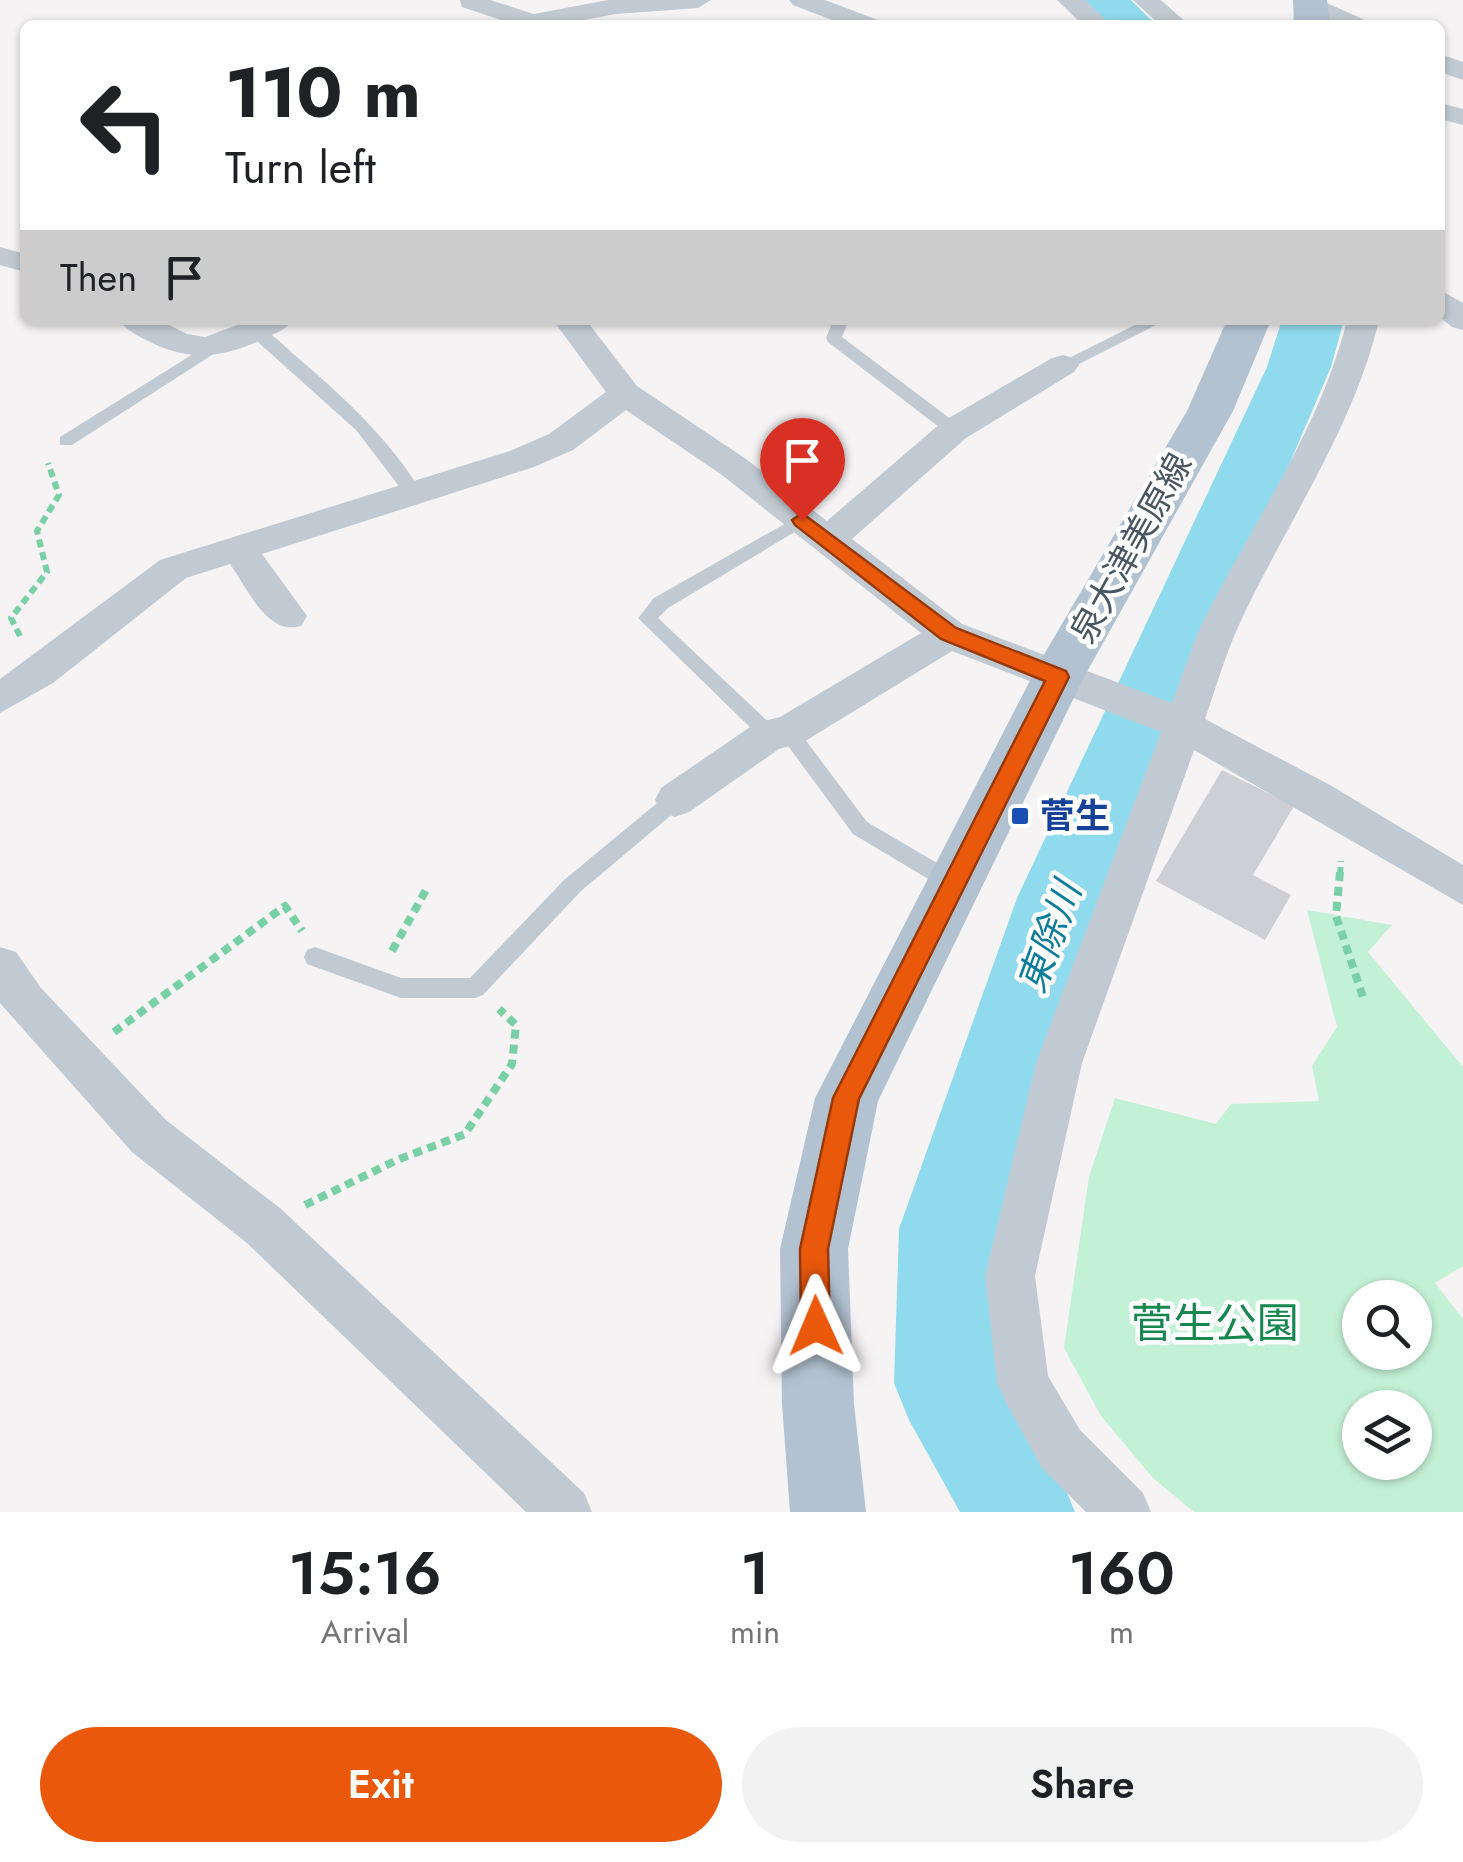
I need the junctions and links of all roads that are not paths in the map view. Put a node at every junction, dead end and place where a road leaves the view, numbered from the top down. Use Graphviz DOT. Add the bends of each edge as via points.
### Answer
graph roads {
  1 [pos="698,0"];
  2 [pos="802,0"];
  3 [pos="1070,0"];
  4 [pos="1146,0"];
  5 [pos="470,1"];
  6 [pos="1311,10"];
  7 [pos="526,20"];
  8 [pos="542,20"];
  9 [pos="855,20"];
  10 [pos="1092,20"];
  11 [pos="1170,20"];
  12 [pos="1341,20"];
  13 [pos="144,325"];
  14 [pos="266,325"];
  15 [pos="573,325"];
  16 [pos="838,325"];
  17 [pos="1147,325"];
  18 [pos="1247,325"];
  19 [pos="1363,325"];
  20 [pos="206,351"];
  21 [pos="1062,365"];
  22 [pos="625,394"];
  23 [pos="954,430"];
  24 [pos="66,440"];
  25 [pos="414,494"];
  26 [pos="815,530"];
  27 [pos="239,550"];
  28 [pos="288,616"];
  29 [pos="949,634"];
  30 [pos="1072,683"];
  31 [pos="0,698"];
  32 [pos="1176,722"];
  33 [pos="779,733"];
  34 [pos="675,800"];
  35 [pos="955,883"];
  36 [pos="1463,887"];
  37 [pos="314,957"];
  38 [pos="0,966"];
  39 [pos="565,1512"];
  40 [pos="828,1512"];
  41 [pos="1124,1512"];
  1 -- 8 [label="street"];
  2 -- 9 [label="street"];
  3 -- 10 [label="street"];
  4 -- 11 [label="street"];
  5 -- 7 [label="street"];
  6 -- 12 [label="street"];
  13 -- 20 [label="street"];
  14 -- 20 [label="street"];
  14 -- 25 [label="lane" via="394,460"];
  15 -- 22 [label="street"];
  16 -- 23 [label="lane" via="834,338"];
  17 -- 21 [label="lane"];
  18 -- 30 [label="main road, 泉大津美原線"];
  19 -- 32 [label="street" via="1320,434"];
  20 -- 24 [label="lane"];
  21 -- 23 [label="street"];
  22 -- 25 [label="street" via="561,442"];
  22 -- 26 [label="street"];
  23 -- 26 [label="street"];
  25 -- 27 [label="street"];
  26 -- 29 [label="street"];
  26 -- 33 [label="lane" via="662,603 646,618"];
  27 -- 28 [label="street"];
  27 -- 31 [label="street" via="173,569"];
  29 -- 30 [label="street"];
  29 -- 33 [label="street"];
  30 -- 32 [label="street"];
  30 -- 35 [label="main road, 泉大津美原線"];
  32 -- 36 [label="street"];
  32 -- 41 [label="street" via="1059,1063 1010,1276 1023,1383 1061,1450"];
  33 -- 34 [label="street"];
  33 -- 35 [label="lane" via="860,828"];
  34 -- 37 [label="lane" via="572,886 475,988 401,988"];
  35 -- 40 [label="main road, 泉大津美原線" via="846,1098 814,1249"];
  38 -- 39 [label="street" via="149,1136 264,1226"];
}
